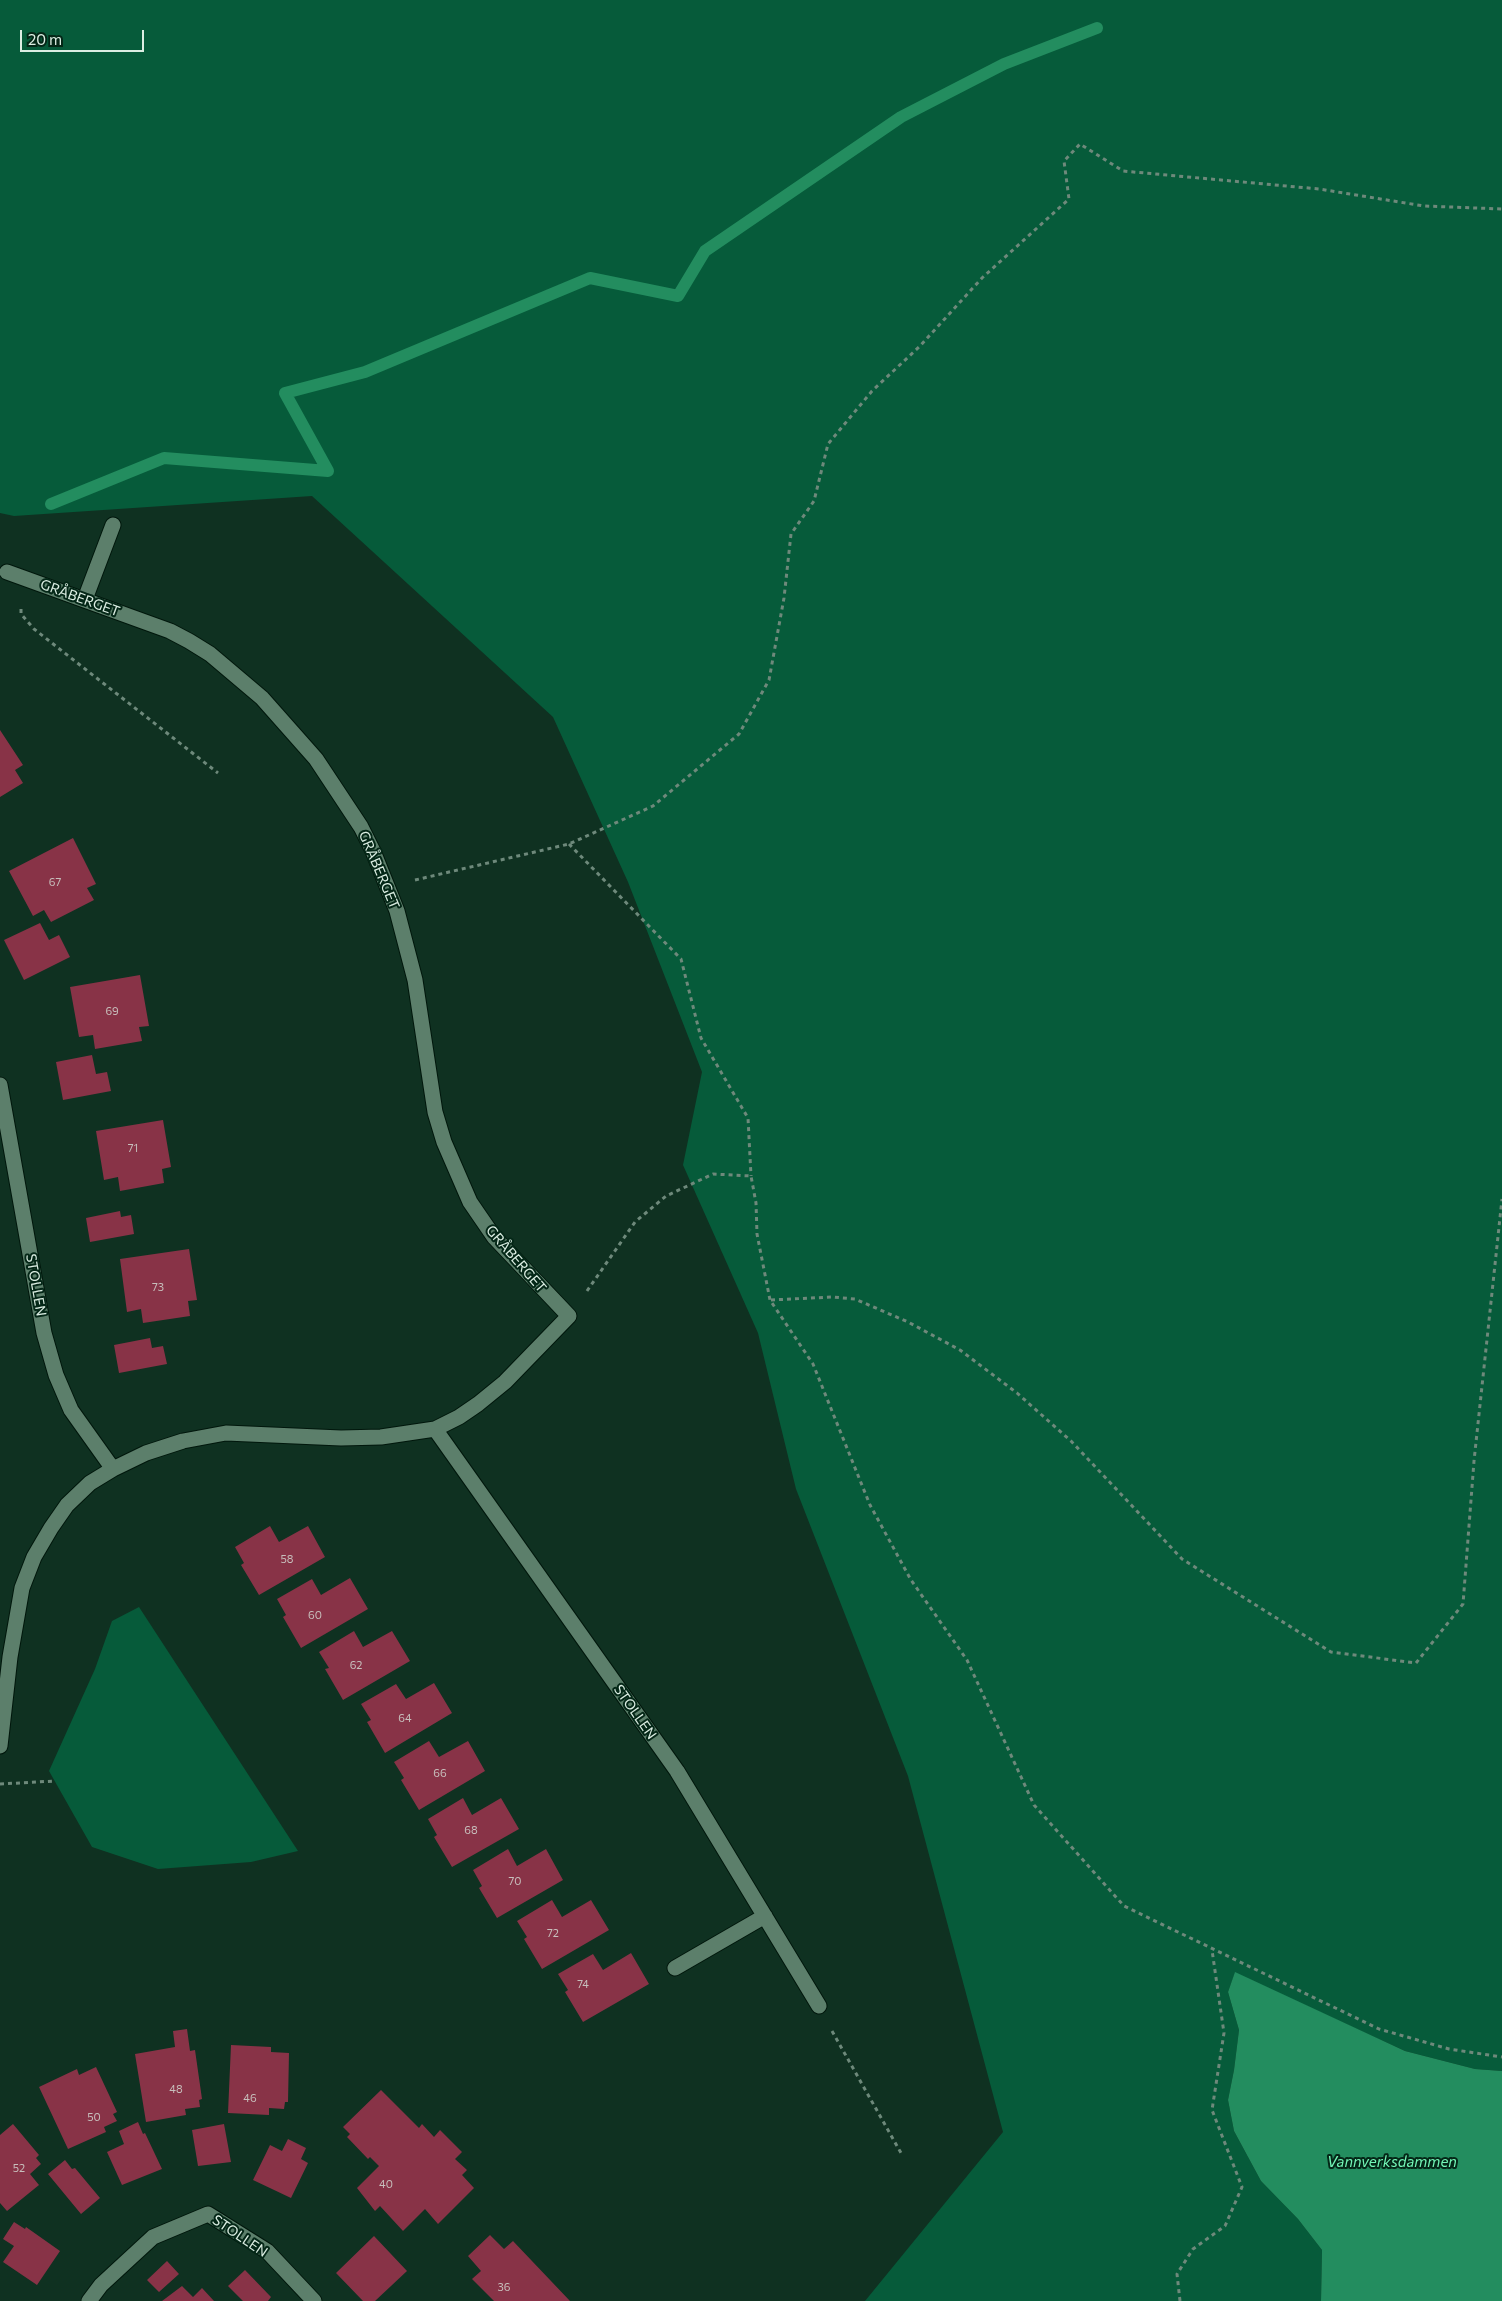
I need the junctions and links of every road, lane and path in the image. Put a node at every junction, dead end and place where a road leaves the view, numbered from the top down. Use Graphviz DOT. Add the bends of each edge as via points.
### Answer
graph roads {
  1 [pos="1502,209"];
  2 [pos="113,525"];
  3 [pos="7,572"];
  4 [pos="30,580"];
  5 [pos="85,600"];
  6 [pos="218,773"];
  7 [pos="569,844"];
  8 [pos="388,886"];
  9 [pos="0,1085"];
  10 [pos="751,1176"];
  11 [pos="1502,1200"];
  12 [pos="770,1300"];
  13 [pos="569,1316"];
  14 [pos="435,1429"];
  15 [pos="113,1469"];
  16 [pos="0,1746"];
  17 [pos="55,1781"];
  18 [pos="0,1784"];
  19 [pos="765,1916"];
  20 [pos="1212,1950"];
  21 [pos="675,1968"];
  22 [pos="819,2006"];
  23 [pos="1502,2057"];
  24 [pos="901,2153"];
  25 [pos="90,2301"];
  26 [pos="314,2301"];
  27 [pos="1180,2301"];
  1 -- 7 [label="path" via="1424,206 1319,189 1123,171 1080,144 1064,161 1069,199 982,278 920,346 872,391 828,444 814,501 791,534 784,598 769,680 739,734 653,806"];
  2 -- 5 [label="street"];
  3 -- 4 [label="street, GRÅBERGET"];
  4 -- 5 [label="street, GRÅBERGET"];
  4 -- 6 [label="path" via="21,614 34,629"];
  5 -- 8 [label="street, GRÅBERGET" via="189,641 210,654 262,698 337,789 365,835"];
  7 -- 8 [label="path"];
  7 -- 10 [label="path" via="681,959 701,1038 748,1118"];
  8 -- 13 [label="street, GRÅBERGET" via="415,980 435,1112 453,1166 470,1202 494,1237"];
  9 -- 15 [label="street, STOLLEN" via="44,1334 71,1410"];
  10 -- 12 [label="path" via="757,1234"];
  10 -- 13 [label="path" via="713,1174 666,1196 634,1222"];
  11 -- 12 [label="path" via="1474,1461 1464,1604 1416,1663 1331,1652 1182,1559 1071,1441 1017,1393 960,1350 908,1322 855,1300 832,1297"];
  12 -- 20 [label="path" via="813,1364 870,1505 911,1580 967,1660 1034,1805 1124,1906"];
  13 -- 14 [label="street" via="492,1393 459,1417"];
  14 -- 15 [label="street" via="381,1437 341,1438 226,1433 183,1441 146,1453"];
  14 -- 19 [label="street, STOLLEN" via="677,1771"];
  15 -- 16 [label="street" via="90,1483 67,1505 34,1558 17,1611"];
  17 -- 18 [label="path"];
  19 -- 21 [label="street"];
  19 -- 22 [label="street, STOLLEN"];
  20 -- 23 [label="path" via="1379,2029 1449,2049"];
  20 -- 27 [label="path" via="1224,2033 1212,2110 1242,2187 1224,2226 1193,2249 1177,2274"];
  22 -- 24 [label="path"];
  25 -- 26 [label="street, STOLLEN" via="101,2285 152,2237 208,2214 267,2251"];
}
